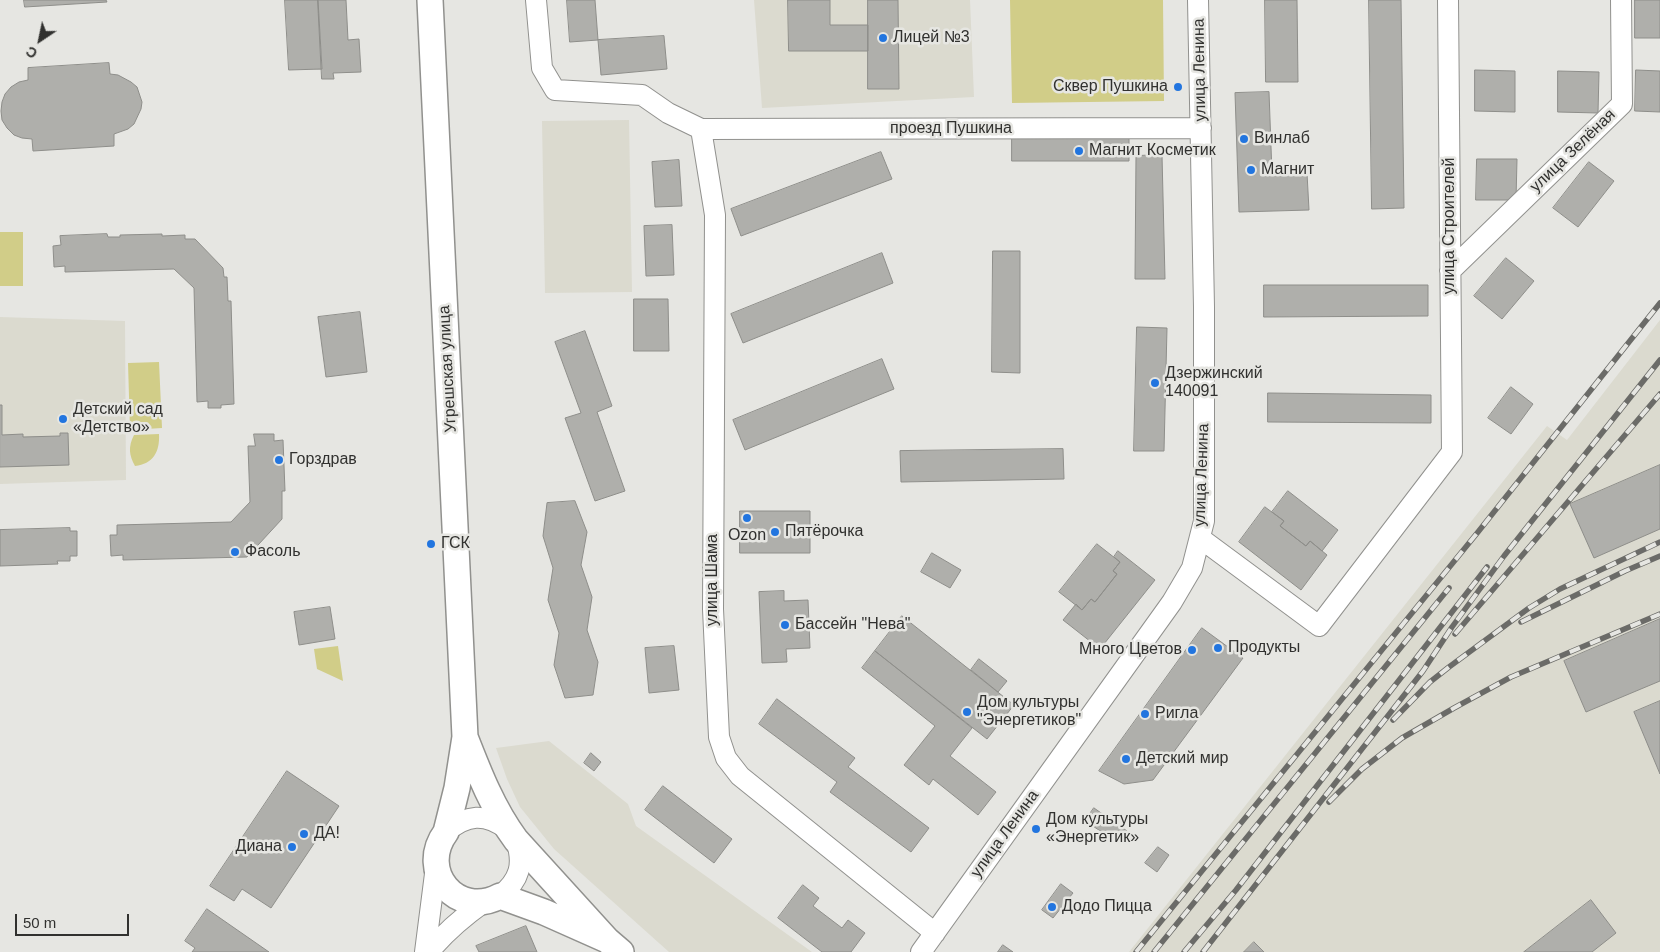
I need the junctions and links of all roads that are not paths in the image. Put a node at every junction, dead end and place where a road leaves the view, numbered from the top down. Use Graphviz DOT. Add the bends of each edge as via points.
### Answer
graph roads {
  1 [pos="430,0"];
  2 [pos="536,0"];
  3 [pos="1198,0"];
  4 [pos="1448,0"];
  5 [pos="1621,0"];
  6 [pos="1201,128"];
  7 [pos="701,129"];
  8 [pos="1450,270"];
  9 [pos="1200,538"];
  10 [pos="465,737"];
  11 [pos="446,832"];
  12 [pos="512,835"];
  13 [pos="436,866"];
  14 [pos="492,899"];
  15 [pos="935,933"];
  16 [pos="614,946"];
  17 [pos="427,952"];
  18 [pos="921,952"];
  1 -- 10 [label="main road, Угрешская улица"];
  2 -- 7 [label="street" via="542,68 555,90 642,95 668,113"];
  3 -- 6 [label="street, улица Ленина"];
  4 -- 8 [label="street, улица Строителей"];
  5 -- 8 [label="street, улица Зелёная" via="1622,104"];
  6 -- 7 [label="street, проезд Пушкина"];
  6 -- 9 [label="street, улица Ленина" via="1204,521"];
  7 -- 15 [label="street, улица Шама" via="715,215 712,608 720,737 726,758 740,776"];
  8 -- 9 [label="street, улица Строителей" via="1452,452 1320,626"];
  9 -- 15 [label="street, улица Ленина" via="1192,568 1172,602"];
  10 -- 11 [label="main road, Угрешская улица"];
  10 -- 12 [label="main road, Угрешская улица" via="486,789"];
  11 -- 12 [label="street, Угрешская улица" via="456,823 483,817 496,821"];
  11 -- 13 [label="main road, Угрешская улица" via="438,844"];
  12 -- 14 [label="street, Угрешская улица" via="520,855 519,871 508,889"];
  12 -- 16 [label="main road, Угрешская улица"];
  13 -- 14 [label="main road, Угрешская улица" via="443,884 461,899 472,902"];
  13 -- 17 [label="street"];
  14 -- 16 [label="main road, Угрешская улица" via="544,912"];
  14 -- 17 [label="street" via="456,922"];
  15 -- 18 [label="street, улица Ленина"];
}
